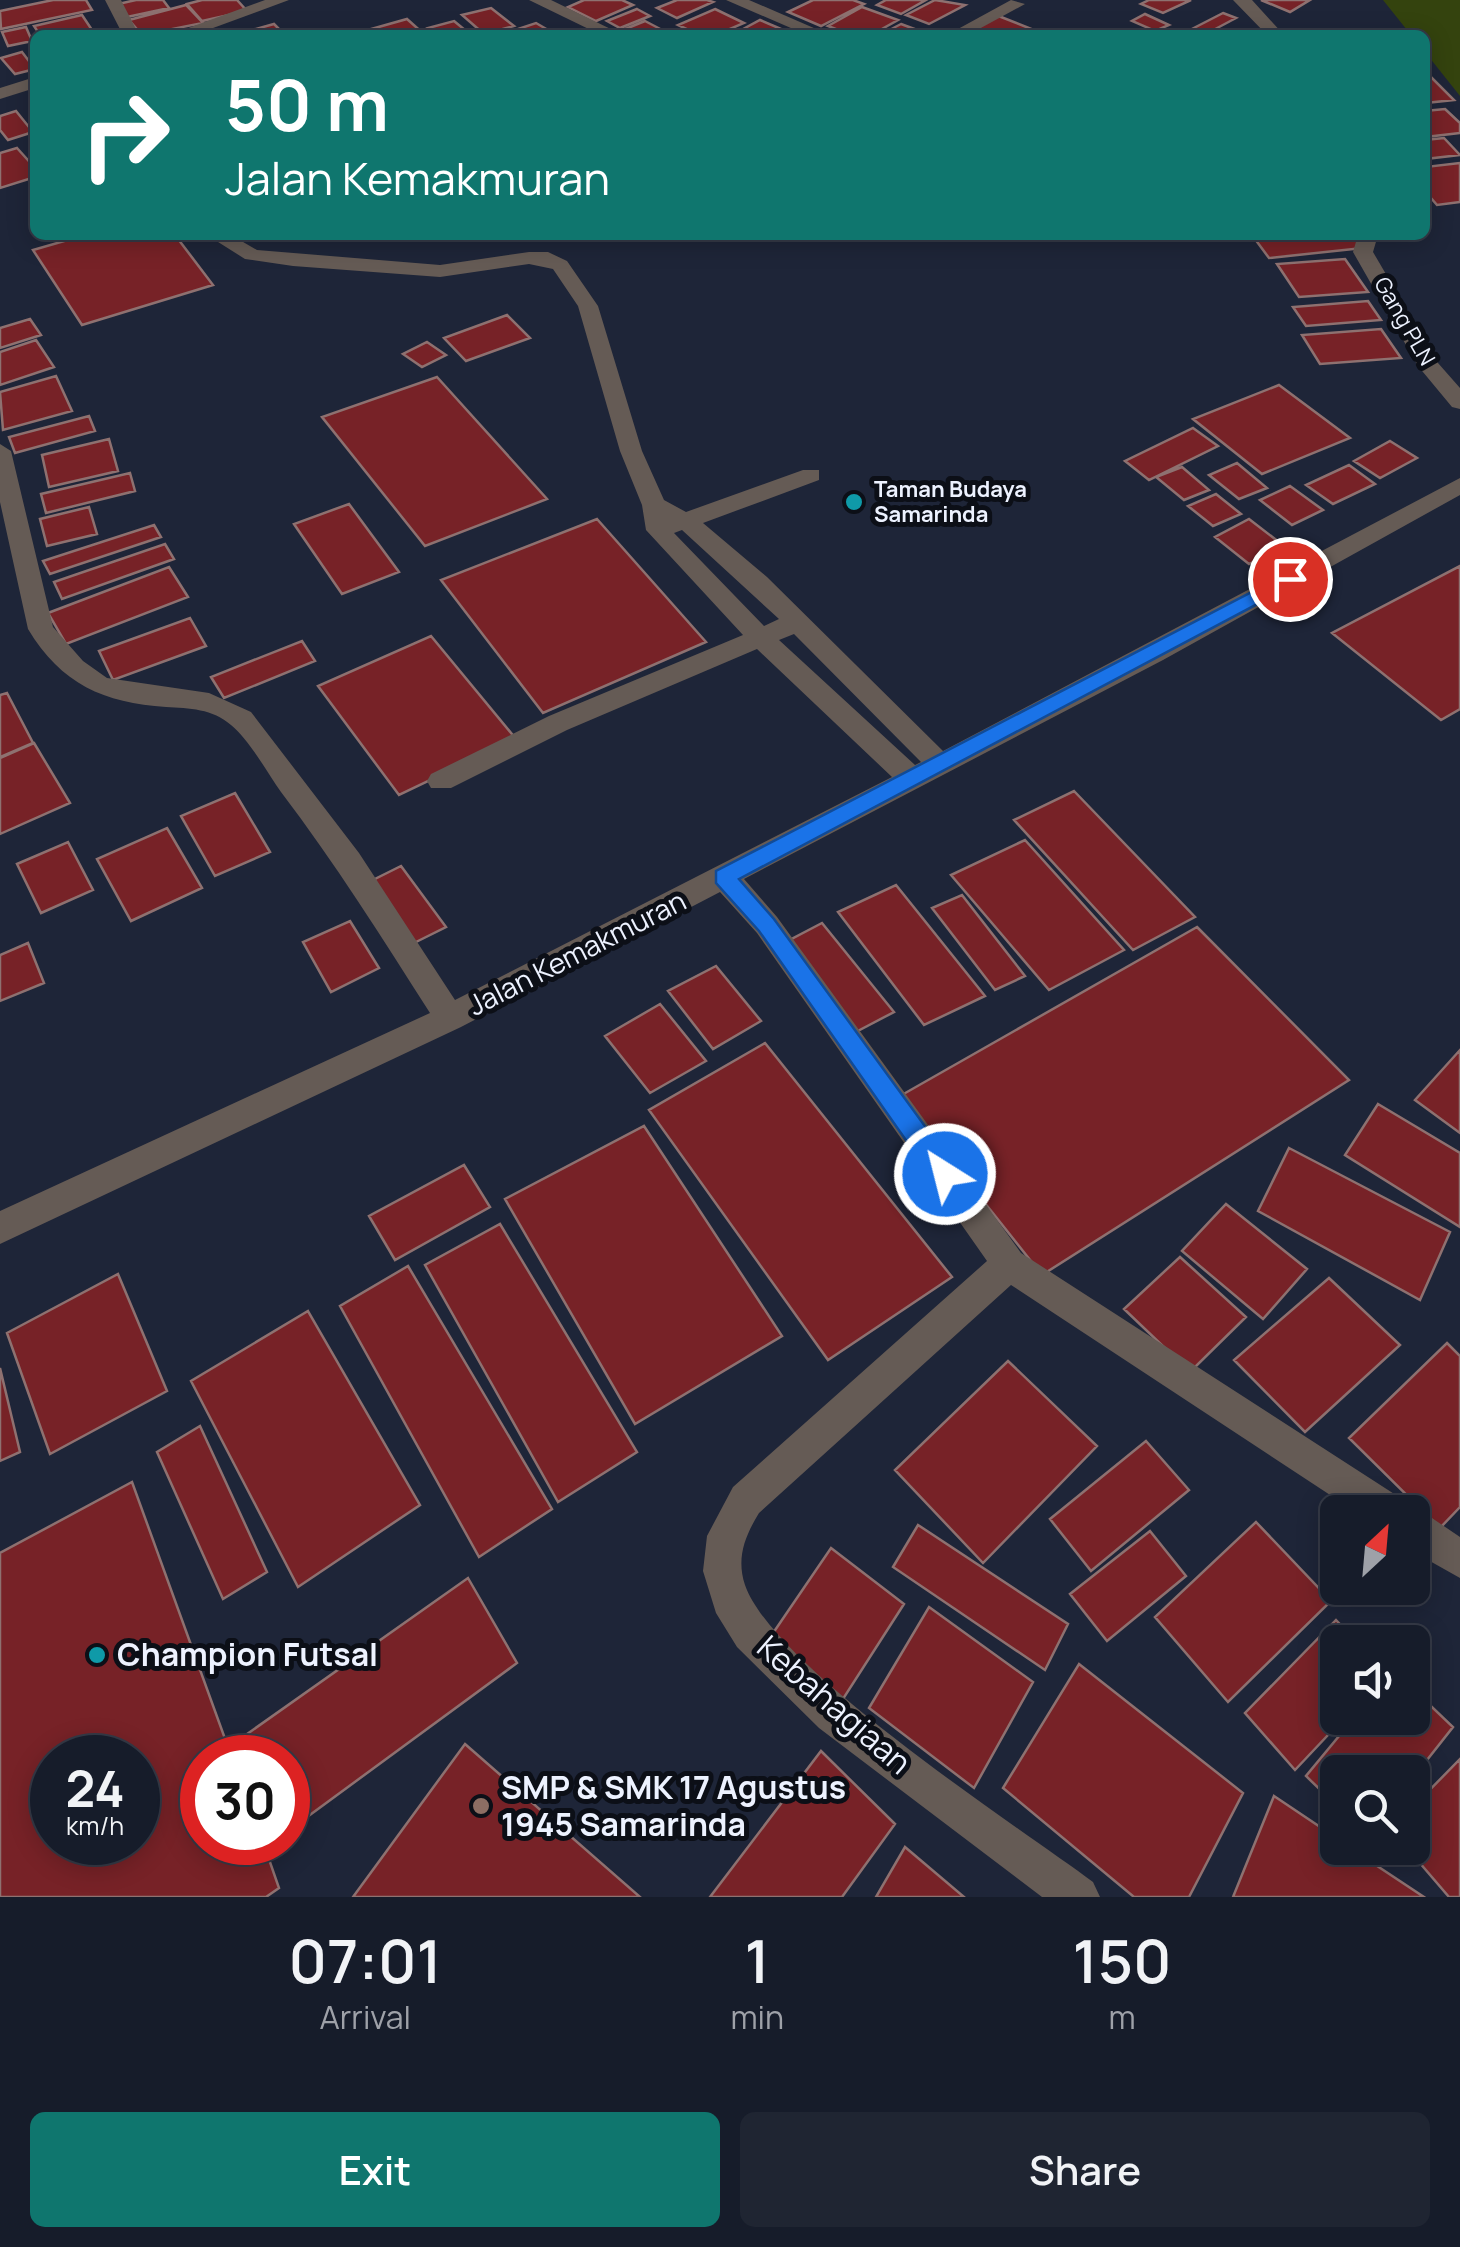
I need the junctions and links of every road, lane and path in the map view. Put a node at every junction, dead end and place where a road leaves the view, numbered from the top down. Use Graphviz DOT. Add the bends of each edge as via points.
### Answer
graph roads {
  1 [pos="113,0"];
  2 [pos="537,0"];
  3 [pos="734,0"];
  4 [pos="1006,0"];
  5 [pos="1240,0"];
  6 [pos="284,5"];
  7 [pos="128,30"];
  8 [pos="195,30"];
  9 [pos="604,30"];
  10 [pos="809,30"];
  11 [pos="965,30"];
  12 [pos="1272,30"];
  13 [pos="30,84"];
  14 [pos="0,94"];
  15 [pos="226,240"];
  16 [pos="536,240"];
  17 [pos="1367,240"];
  18 [pos="542,258"];
  19 [pos="1460,402"];
  20 [pos="0,451"];
  21 [pos="811,475"];
  22 [pos="1460,485"];
  23 [pos="656,517"];
  24 [pos="686,520"];
  25 [pos="797,622"];
  26 [pos="761,638"];
  27 [pos="941,765"];
  28 [pos="912,779"];
  29 [pos="441,781"];
  30 [pos="724,877"];
  31 [pos="450,1018"];
  32 [pos="0,1228"];
  33 [pos="1010,1264"];
  34 [pos="1363,1495"];
  35 [pos="1430,1540"];
  36 [pos="1460,1559"];
  37 [pos="1078,1897"];
  1 -- 7 [label="street"];
  2 -- 9 [label="street"];
  3 -- 10 [label="street"];
  4 -- 11 [label="street" via="1017,4"];
  5 -- 12 [label="street"];
  6 -- 8 [label="street"];
  13 -- 14 [label="street"];
  15 -- 18 [label="street" via="252,255 440,272"];
  16 -- 18 [label="street"];
  17 -- 19 [label="street, Gang PLN" via="1363,252 1429,366"];
  18 -- 23 [label="street" via="560,265 588,306"];
  20 -- 31 [label="street" via="41,629 56,648 96,684 136,696 204,700 242,720 349,862"];
  21 -- 24 [label="street"];
  22 -- 27 [label="street, Jalan Kemakmuran"];
  23 -- 24 [label="street"];
  23 -- 26 [label="street"];
  24 -- 25 [label="street"];
  25 -- 26 [label="street"];
  25 -- 27 [label="street"];
  26 -- 28 [label="street"];
  26 -- 29 [label="street" via="558,723"];
  27 -- 28 [label="street, Jalan Kemakmuran"];
  28 -- 30 [label="street, Jalan Kemakmuran"];
  30 -- 31 [label="street, Jalan Kemakmuran"];
  30 -- 33 [label="street" via="766,925"];
  31 -- 32 [label="street, Jalan Kemakmuran"];
  33 -- 34 [label="street"];
  33 -- 37 [label="street, Kebahagiaan" via="746,1500 724,1532 724,1576 748,1630 821,1701"];
  35 -- 36 [label="street"];
}
